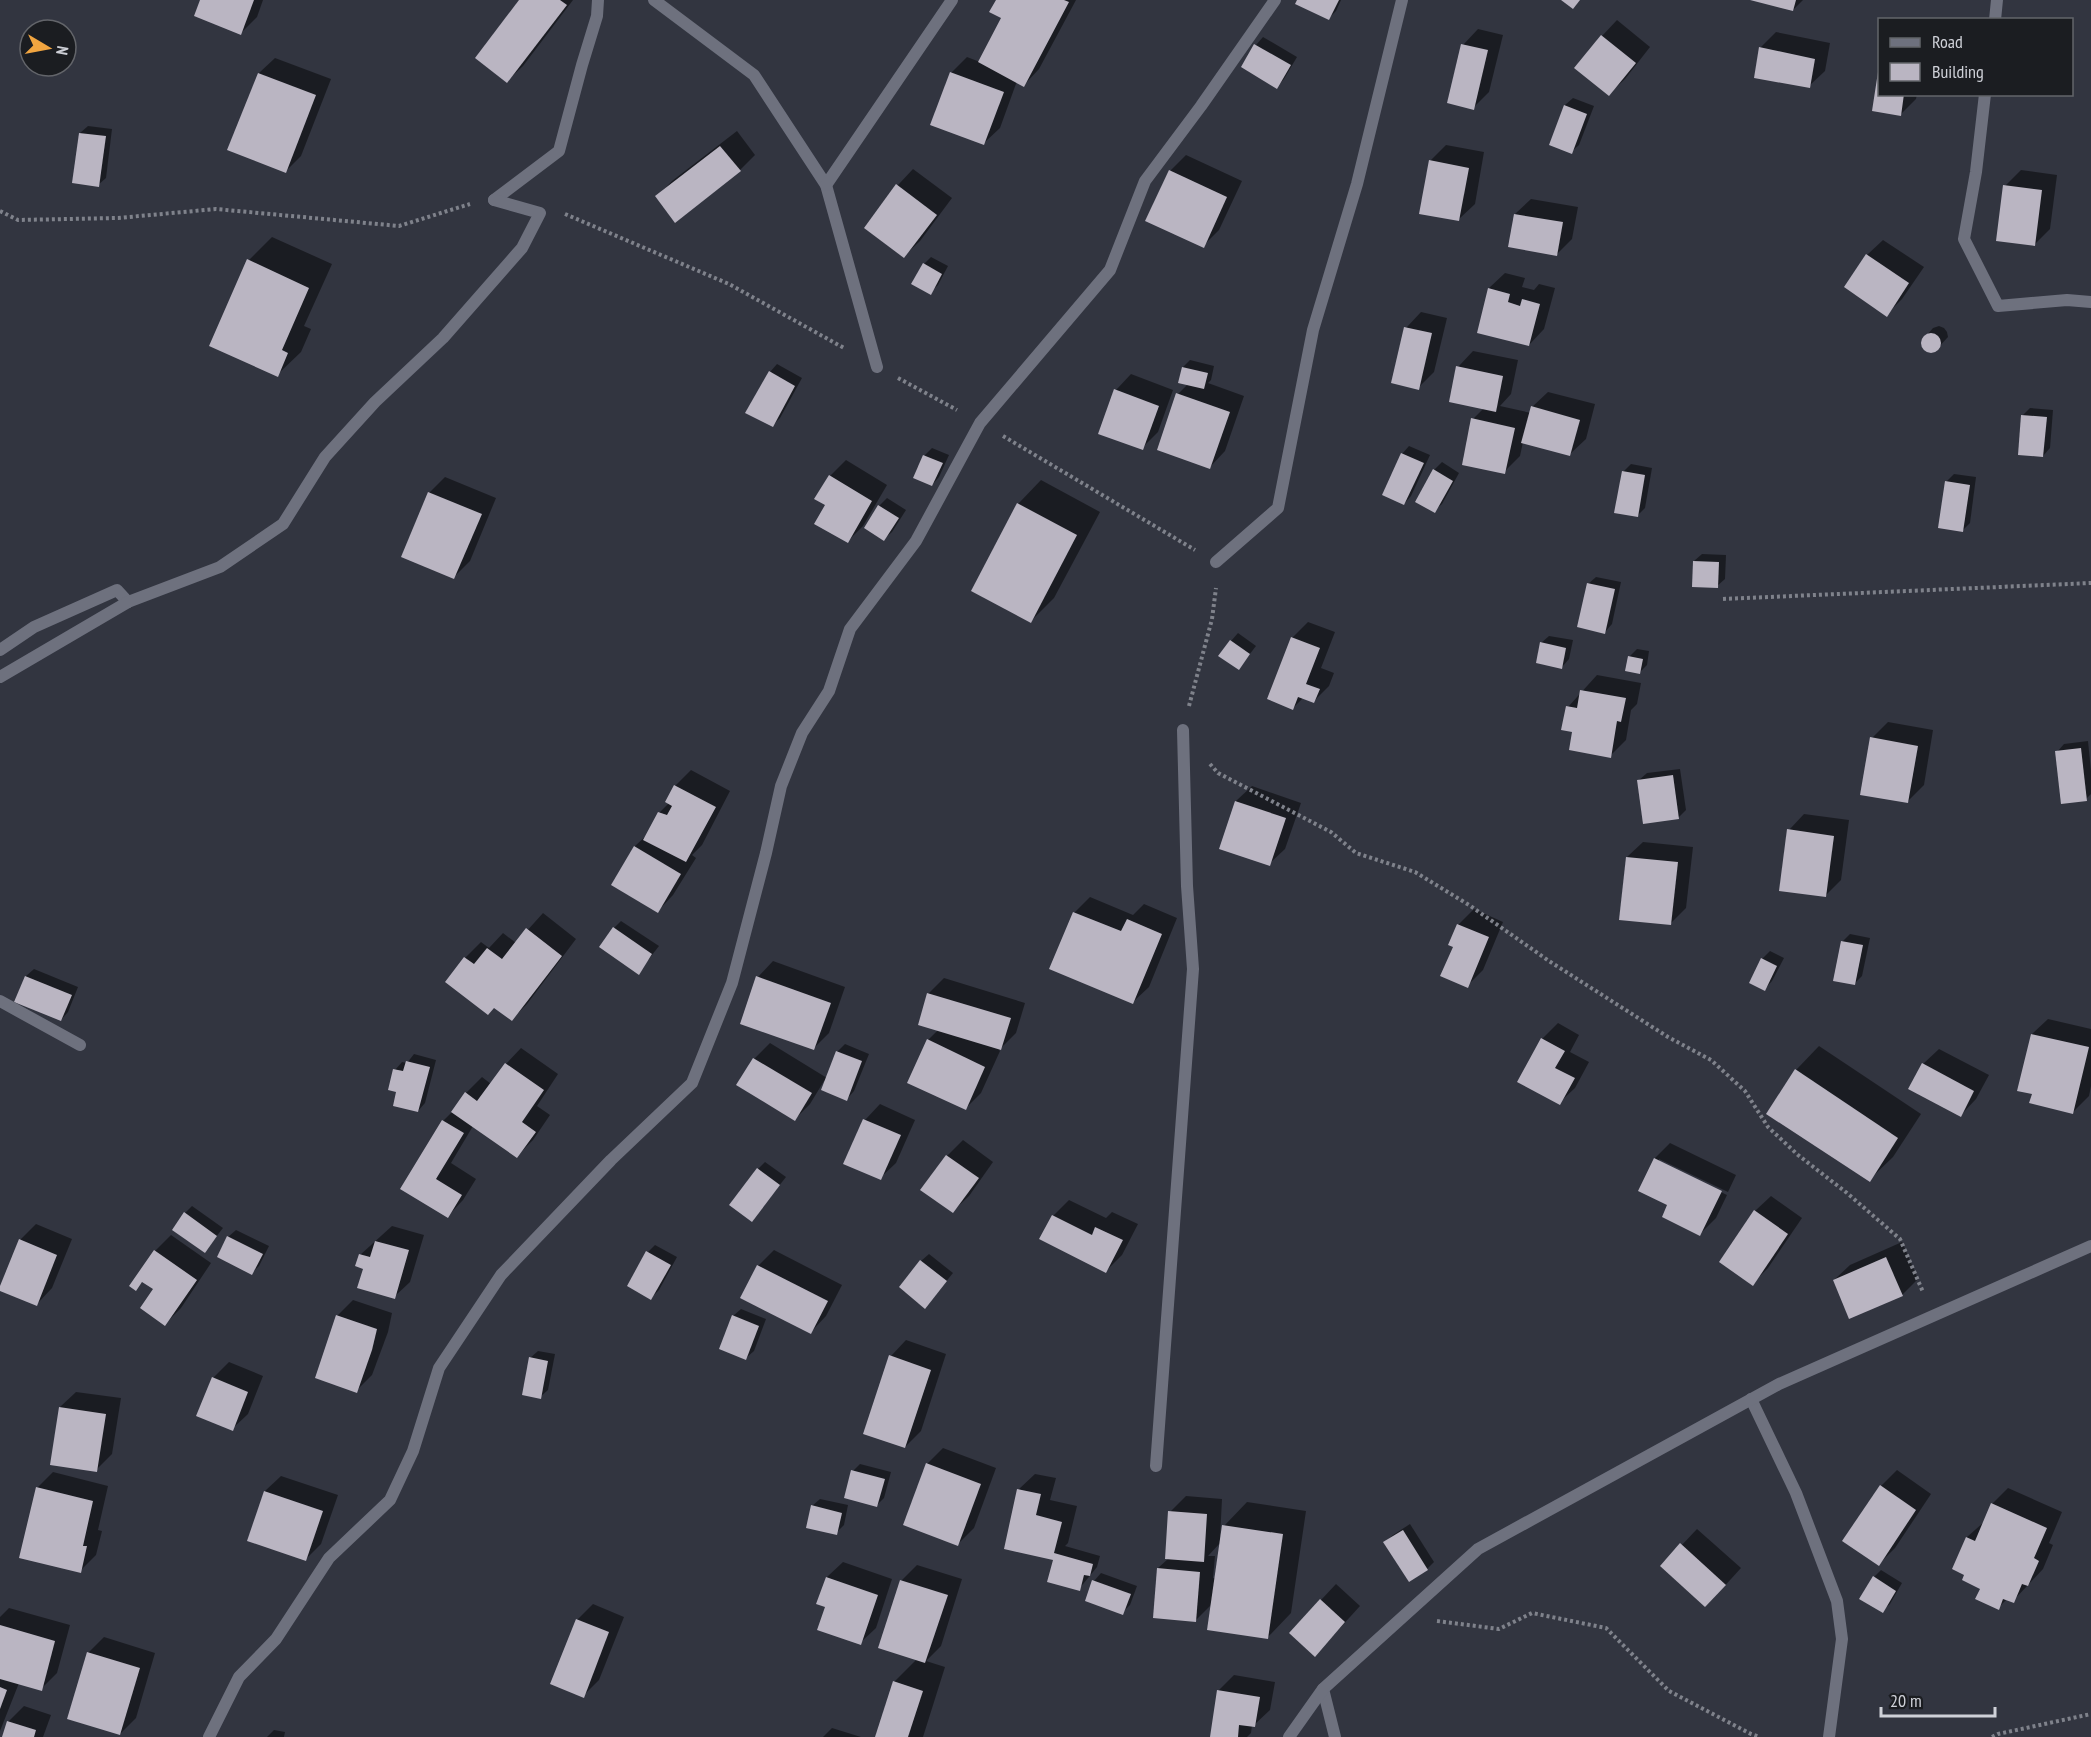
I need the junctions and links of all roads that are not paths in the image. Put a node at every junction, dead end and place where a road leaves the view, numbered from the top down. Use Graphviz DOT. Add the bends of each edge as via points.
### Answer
graph roads {
  1 [pos="598,0"];
  2 [pos="654,0"];
  3 [pos="952,0"];
  4 [pos="1275,0"];
  5 [pos="1402,0"];
  6 [pos="1997,0"];
  7 [pos="1995,18"];
  8 [pos="1985,96"];
  9 [pos="826,185"];
  10 [pos="2091,302"];
  11 [pos="877,367"];
  12 [pos="1216,562"];
  13 [pos="128,602"];
  14 [pos="0,650"];
  15 [pos="0,677"];
  16 [pos="1183,730"];
  17 [pos="0,1001"];
  18 [pos="80,1044"];
  19 [pos="2091,1246"];
  20 [pos="1751,1399"];
  21 [pos="1156,1466"];
  22 [pos="1323,1689"];
  23 [pos="209,1737"];
  24 [pos="1289,1737"];
  25 [pos="1335,1737"];
  26 [pos="1828,1737"];
  1 -- 13 [label="street" via="597,16 559,150 494,200 540,213 522,248 442,338 325,457 283,524 220,567"];
  2 -- 9 [label="street" via="754,75"];
  3 -- 9 [label="street"];
  4 -- 23 [label="street" via="1145,182 1110,270 980,423 916,541 850,629 829,691 802,733 782,786 732,983 692,1083 611,1160 501,1275 439,1368 413,1451 390,1500 329,1558 276,1639 239,1677"];
  5 -- 12 [label="street" via="1357,184 1313,330 1278,508"];
  6 -- 7 [label="street"];
  8 -- 10 [label="street" via="1965,239 1998,306 2067,300"];
  9 -- 11 [label="street"];
  13 -- 14 [label="street" via="117,590 34,627"];
  13 -- 15 [label="street"];
  16 -- 21 [label="street" via="1193,969"];
  17 -- 18 [label="street"];
  19 -- 20 [label="street"];
  20 -- 22 [label="street" via="1478,1549"];
  20 -- 26 [label="street" via="1796,1493 1837,1601 1842,1639"];
  22 -- 24 [label="street"];
  22 -- 25 [label="street"];
}
